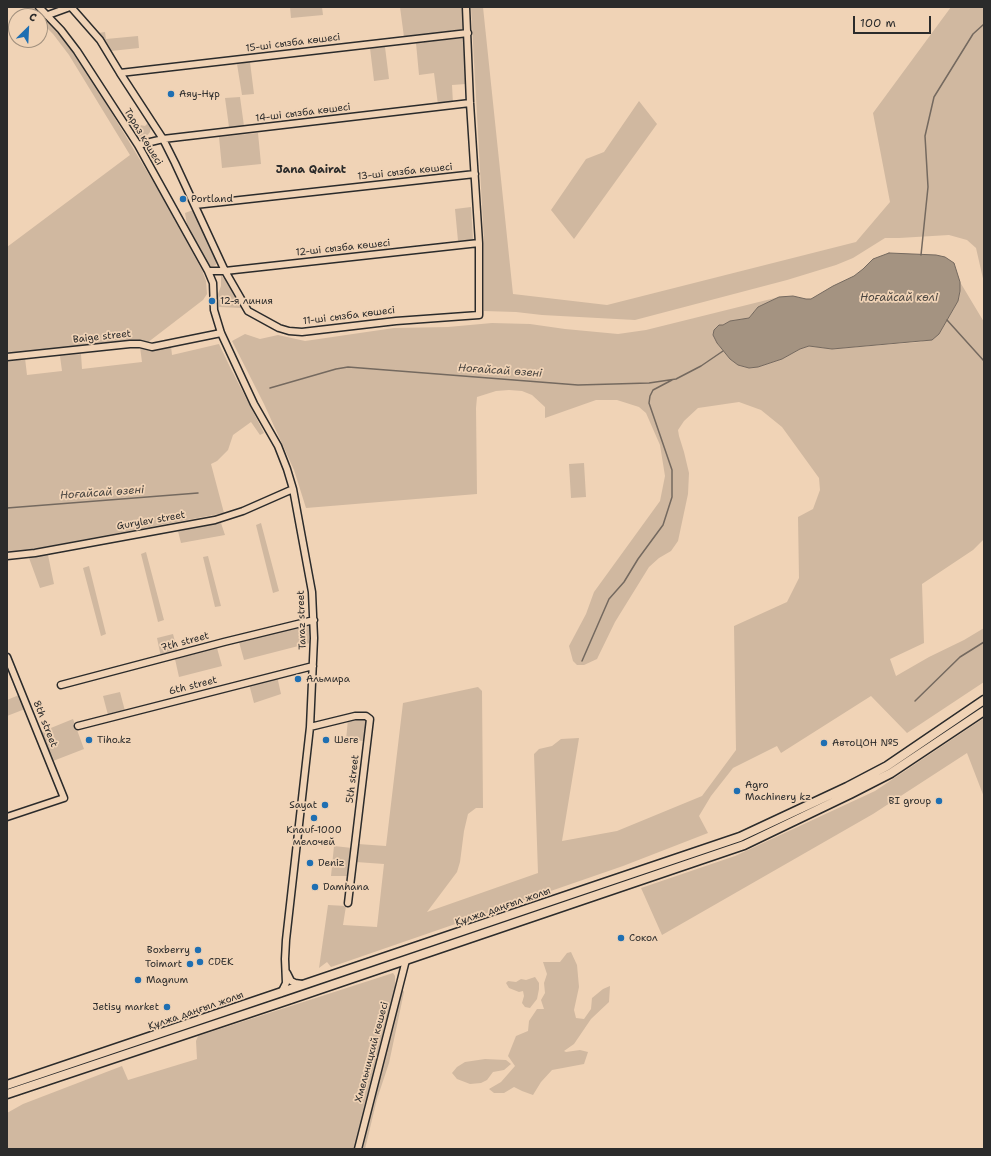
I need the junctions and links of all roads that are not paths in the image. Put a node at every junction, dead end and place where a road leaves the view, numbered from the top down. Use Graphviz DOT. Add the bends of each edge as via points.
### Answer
graph roads {
  1 [pos="71,7"];
  2 [pos="466,7"];
  3 [pos="48,15"];
  4 [pos="468,33"];
  5 [pos="120,73"];
  6 [pos="470,103"];
  7 [pos="163,139"];
  8 [pos="138,145"];
  9 [pos="475,174"];
  10 [pos="194,205"];
  11 [pos="479,243"];
  12 [pos="208,271"];
  13 [pos="225,271"];
  14 [pos="221,333"];
  15 [pos="7,357"];
  16 [pos="293,489"];
  17 [pos="7,556"];
  18 [pos="314,620"];
  19 [pos="7,657"];
  20 [pos="313,666"];
  21 [pos="61,685"];
  22 [pos="984,700"];
  23 [pos="984,711"];
  24 [pos="78,726"];
  25 [pos="310,728"];
  26 [pos="7,817"];
  27 [pos="348,903"];
  28 [pos="406,960"];
  29 [pos="286,969"];
  30 [pos="308,984"];
  31 [pos="281,993"];
  32 [pos="7,1085"];
  33 [pos="7,1094"];
  34 [pos="358,1149"];
  1 -- 3 [label="street"];
  1 -- 5 [label="street, 11-ші сызба көшесі" via="100,40"];
  2 -- 4 [label="street"];
  3 -- 8 [label="street, Тараз көшесі" via="77,51"];
  4 -- 5 [label="street, 15-ші сызба көшесі"];
  4 -- 6 [label="street"];
  5 -- 7 [label="street, 11-ші сызба көшесі"];
  6 -- 7 [label="street, 14-ші сызба көшесі"];
  6 -- 9 [label="street"];
  7 -- 8 [label="street, 14-ші сызба көшесі"];
  7 -- 10 [label="street, 11-ші сызба көшесі"];
  8 -- 12 [label="street, Тараз көшесі"];
  9 -- 10 [label="street, 13-ші сызба көшесі"];
  9 -- 11 [label="street"];
  10 -- 13 [label="street, 11-ші сызба көшесі"];
  11 -- 13 [label="street, 12-ші сызба көшесі"];
  11 -- 13 [label="street, 11-ші сызба көшесі" via="479,315 302,332 289,331 248,311"];
  12 -- 13 [label="street, 12-ші сызба көшесі"];
  12 -- 14 [label="street, Тараз көшесі" via="213,283 214,310"];
  14 -- 15 [label="street, Baige street" via="152,347 130,344"];
  14 -- 16 [label="street, Taraz street" via="254,404 278,446"];
  16 -- 17 [label="street, Gurylev street" via="216,520"];
  16 -- 18 [label="street, Taraz street"];
  18 -- 20 [label="street, Taraz street"];
  18 -- 21 [label="street, 7th street"];
  19 -- 26 [label="street, 8th street" via="64,798"];
  20 -- 24 [label="street, 6th street"];
  20 -- 25 [label="street, Taraz street"];
  22 -- 30 [label="main road, Құлжа даңғыл жолы" via="880,769 740,837"];
  23 -- 28 [label="main road, Құлжа даңғыл жолы" via="891,773 744,845"];
  25 -- 27 [label="street, 5th street" via="351,716 366,716 370,719"];
  25 -- 29 [label="street, Taraz street" via="286,940"];
  28 -- 33 [label="main road, Құлжа даңғыл жолы"];
  28 -- 34 [label="street, Хмельницкий көшесі"];
  29 -- 30 [label="street" via="288,976 295,983"];
  29 -- 31 [label="street, Taraz street" via="286,983"];
  30 -- 31 [label="main road, Құлжа даңғыл жолы"];
  31 -- 32 [label="main road, Құлжа даңғыл жолы"];
}
